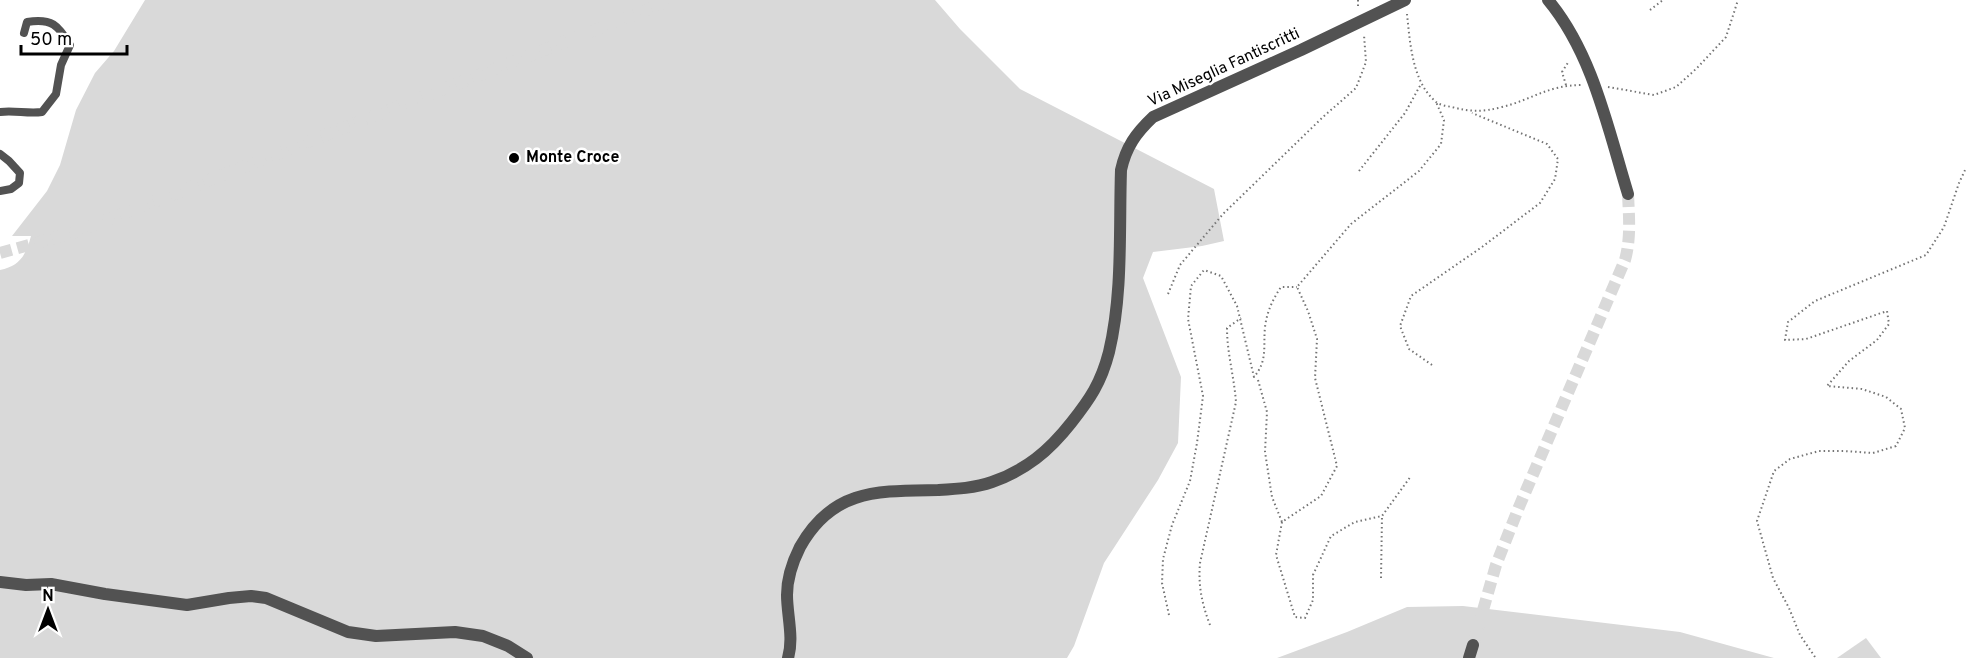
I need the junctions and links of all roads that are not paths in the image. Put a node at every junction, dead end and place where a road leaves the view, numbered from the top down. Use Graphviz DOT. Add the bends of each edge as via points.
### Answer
graph roads {
  1 [pos="1548,0"];
  2 [pos="1406,4"];
  3 [pos="24,33"];
  4 [pos="0,112"];
  5 [pos="0,154"];
  6 [pos="0,191"];
  7 [pos="1628,194"];
  8 [pos="0,582"];
  9 [pos="1473,645"];
  10 [pos="527,658"];
  11 [pos="788,658"];
  12 [pos="1469,658"];
  1 -- 7 [label="street" via="1593,81"];
  2 -- 11 [label="street, Via Miseglia Fantiscritti" via="1154,117 1141,128 1132,139 1121,170 1117,302 1109,352 1095,392 1036,460 992,483 958,489 873,493 851,498 832,509 816,525 790,569"];
  3 -- 4 [label="lane" via="27,21 40,19 60,27 70,45 61,65 56,94 42,112"];
  5 -- 6 [label="lane" via="20,173 19,183"];
  8 -- 10 [label="street" via="51,585 187,605 251,596 266,598 348,632 376,636 455,632 483,636"];
  9 -- 12 [label="street"];
}
